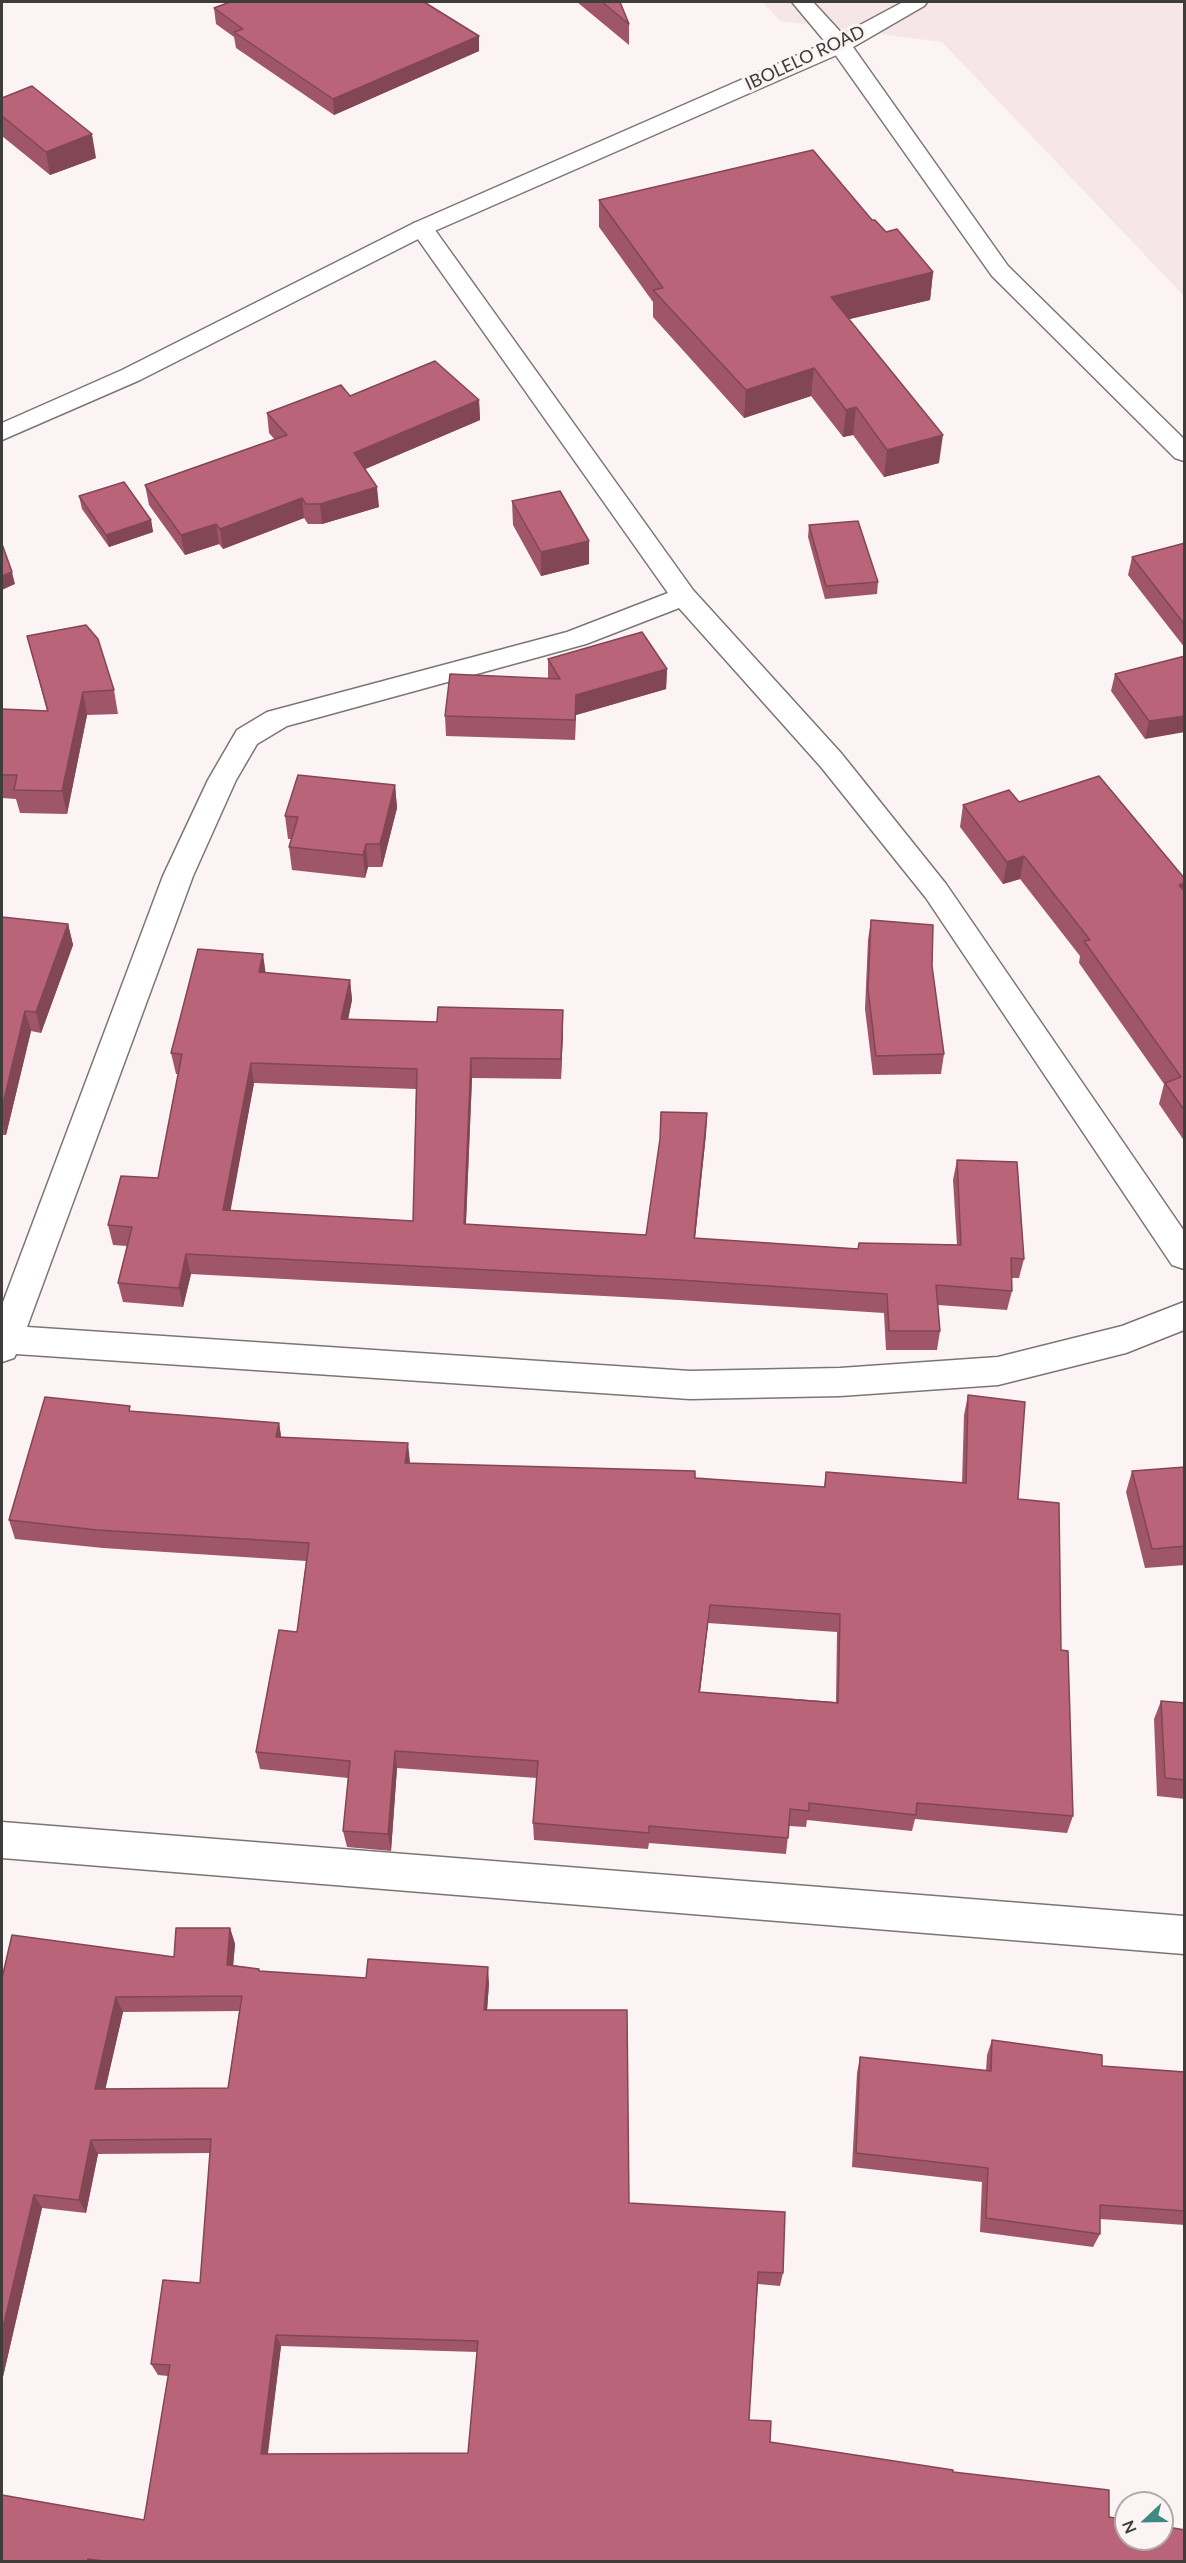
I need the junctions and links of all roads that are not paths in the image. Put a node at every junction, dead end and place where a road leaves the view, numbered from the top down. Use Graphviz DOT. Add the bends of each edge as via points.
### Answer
graph roads {
  1 [pos="802,2"];
  2 [pos="917,2"];
  3 [pos="840,45"];
  4 [pos="422,228"];
  5 [pos="2,432"];
  6 [pos="1185,453"];
  7 [pos="684,596"];
  8 [pos="1185,1256"];
  9 [pos="1185,1316"];
  10 [pos="3,1342"];
  11 [pos="2,1840"];
  12 [pos="1185,1935"];
  1 -- 3 [label="street"];
  2 -- 3 [label="street, IBOLELO ROAD"];
  3 -- 4 [label="street, IBOLELO ROAD"];
  3 -- 6 [label="street" via="1000,271"];
  4 -- 5 [label="street, IBOLELO ROAD" via="131,375"];
  4 -- 7 [label="street"];
  7 -- 8 [label="street" via="831,760 936,891"];
  7 -- 10 [label="street" via="576,638 277,719 248,737 222,780 178,876"];
  9 -- 10 [label="street" via="1126,1339 998,1371 840,1382 713,1385"];
  11 -- 12 [label="street"];
}
